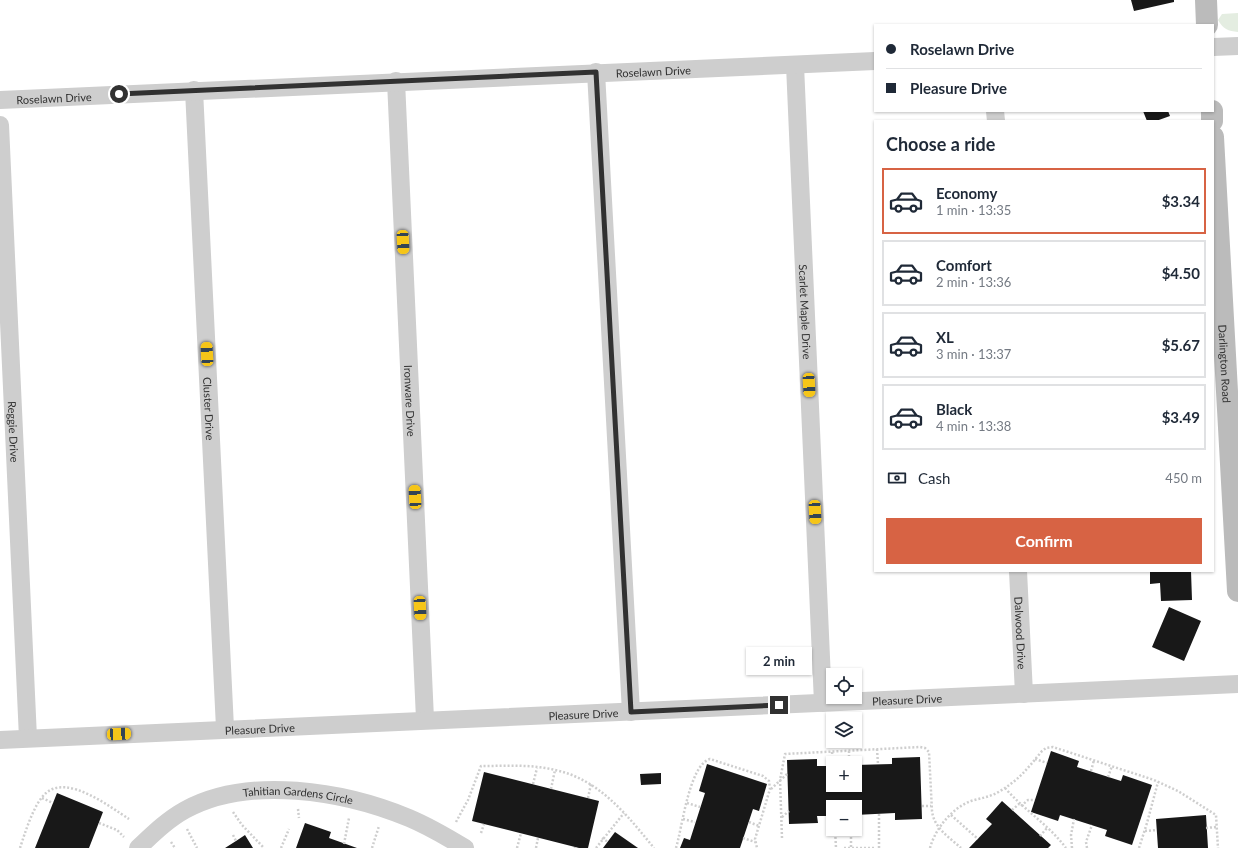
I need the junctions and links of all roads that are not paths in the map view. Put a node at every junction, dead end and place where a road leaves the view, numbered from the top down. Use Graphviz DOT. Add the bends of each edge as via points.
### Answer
graph roads {
  1 [pos="1206,0"];
  2 [pos="1207,24"];
  3 [pos="1238,46"];
  4 [pos="1214,47"];
  5 [pos="874,61"];
  6 [pos="795,65"];
  7 [pos="596,72"];
  8 [pos="396,81"];
  9 [pos="194,90"];
  10 [pos="0,100"];
  11 [pos="0,125"];
  12 [pos="1214,155"];
  13 [pos="1018,572"];
  14 [pos="1238,591"];
  15 [pos="1238,684"];
  16 [pos="1024,694"];
  17 [pos="824,703"];
  18 [pos="631,712"];
  19 [pos="425,719"];
  20 [pos="225,728"];
  21 [pos="28,738"];
  22 [pos="0,740"];
  23 [pos="132,844"];
  24 [pos="465,848"];
  1 -- 2 [label="street"];
  3 -- 4 [label="street"];
  5 -- 6 [label="street, Roselawn Drive"];
  6 -- 7 [label="street, Roselawn Drive"];
  6 -- 17 [label="street, Scarlet Maple Drive"];
  7 -- 8 [label="street, Roselawn Drive"];
  7 -- 18 [label="street"];
  8 -- 9 [label="street, Roselawn Drive"];
  8 -- 19 [label="street, Ironware Drive"];
  9 -- 10 [label="street, Roselawn Drive"];
  9 -- 20 [label="street, Cluster Drive"];
  11 -- 21 [label="street, Reggie Drive"];
  12 -- 14 [label="street, Darlington Road"];
  13 -- 16 [label="street, Dalwood Drive"];
  15 -- 16 [label="street, Pleasure Drive"];
  16 -- 17 [label="street, Pleasure Drive"];
  17 -- 18 [label="street, Pleasure Drive"];
  18 -- 19 [label="street, Pleasure Drive"];
  19 -- 20 [label="street, Pleasure Drive"];
  20 -- 21 [label="street, Pleasure Drive"];
  21 -- 22 [label="street, Pleasure Drive"];
  23 -- 24 [label="street, Tahitian Gardens Circle" via="186,809 227,795 265,790 324,793 352,799 409,818"];
}
